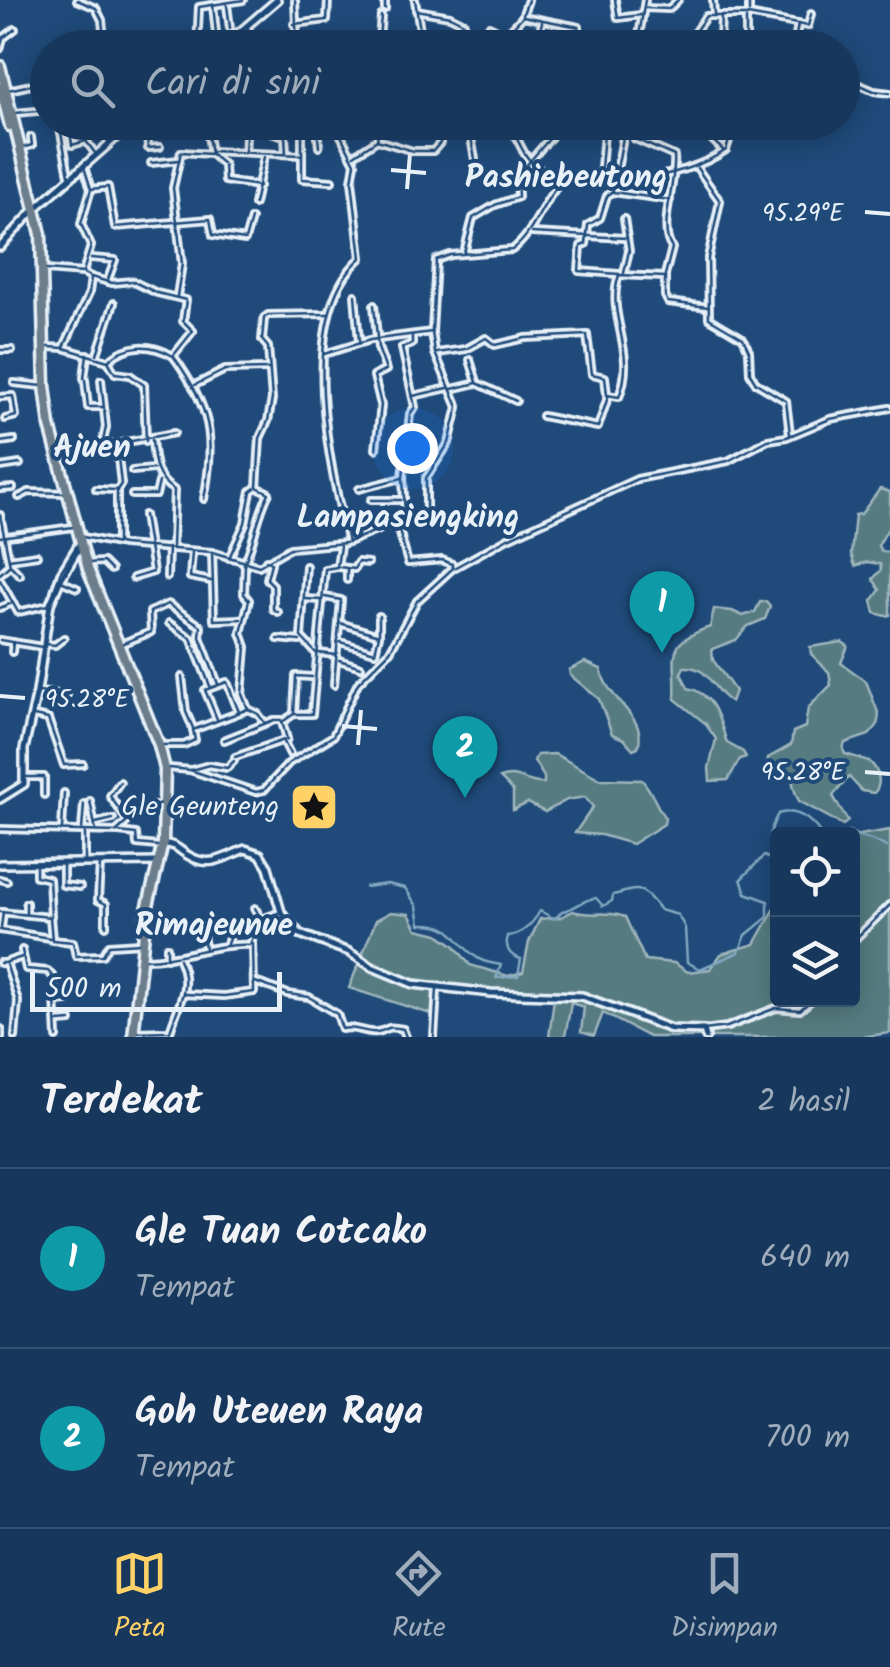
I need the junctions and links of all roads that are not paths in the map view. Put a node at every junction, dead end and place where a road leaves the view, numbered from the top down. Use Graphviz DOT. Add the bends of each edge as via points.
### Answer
graph roads {
  1 [pos="78,0"];
  2 [pos="243,0"];
  3 [pos="277,0"];
  4 [pos="295,0"];
  5 [pos="328,0"];
  6 [pos="385,0"];
  7 [pos="415,0"];
  8 [pos="528,0"];
  9 [pos="616,0"];
  10 [pos="645,0"];
  11 [pos="678,0"];
  12 [pos="713,0"];
  13 [pos="749,0"];
  14 [pos="227,4"];
  15 [pos="213,6"];
  16 [pos="644,8"];
  17 [pos="384,9"];
  18 [pos="416,10"];
  19 [pos="812,14"];
  20 [pos="643,15"];
  21 [pos="748,15"];
  22 [pos="381,16"];
  23 [pos="523,16"];
  24 [pos="714,16"];
  25 [pos="721,16"];
  26 [pos="542,20"];
  27 [pos="464,23"];
  28 [pos="294,24"];
  29 [pos="798,24"];
  30 [pos="247,26"];
  31 [pos="489,26"];
  32 [pos="230,28"];
  33 [pos="15,29"];
  34 [pos="103,30"];
  35 [pos="197,30"];
  36 [pos="216,30"];
  37 [pos="242,30"];
  38 [pos="248,30"];
  39 [pos="294,30"];
  40 [pos="380,30"];
  41 [pos="420,30"];
  42 [pos="497,30"];
  43 [pos="512,30"];
  44 [pos="540,30"];
  45 [pos="579,30"];
  46 [pos="640,30"];
  47 [pos="696,30"];
  48 [pos="720,30"];
  49 [pos="747,30"];
  50 [pos="797,30"];
  51 [pos="0,49"];
  52 [pos="0,66"];
  53 [pos="30,84"];
  54 [pos="860,85"];
  55 [pos="3,89"];
  56 [pos="890,92"];
  57 [pos="4,103"];
  58 [pos="30,112"];
  59 [pos="12,113"];
  60 [pos="32,140"];
  61 [pos="62,140"];
  62 [pos="71,140"];
  63 [pos="108,140"];
  64 [pos="112,140"];
  65 [pos="147,140"];
  66 [pos="209,140"];
  67 [pos="245,140"];
  68 [pos="285,140"];
  69 [pos="302,140"];
  70 [pos="318,140"];
  71 [pos="344,140"];
  72 [pos="377,140"];
  73 [pos="440,140"];
  74 [pos="471,140"];
  75 [pos="518,140"];
  76 [pos="551,140"];
  77 [pos="604,140"];
  78 [pos="622,140"];
  79 [pos="638,140"];
  80 [pos="715,140"];
  81 [pos="723,140"];
  82 [pos="86,142"];
  83 [pos="729,142"];
  84 [pos="108,143"];
  85 [pos="160,146"];
  86 [pos="319,147"];
  87 [pos="21,148"];
  88 [pos="211,152"];
  89 [pos="725,152"];
  90 [pos="96,154"];
  91 [pos="244,154"];
  92 [pos="264,156"];
  93 [pos="286,156"];
  94 [pos="302,156"];
  95 [pos="353,156"];
  96 [pos="475,159"];
  97 [pos="179,160"];
  98 [pos="151,163"];
  99 [pos="84,164"];
  100 [pos="534,164"];
  101 [pos="698,168"];
  102 [pos="676,172"];
  103 [pos="69,177"];
  104 [pos="564,179"];
  105 [pos="614,180"];
  106 [pos="332,181"];
  107 [pos="600,182"];
  108 [pos="259,186"];
  109 [pos="91,188"];
  110 [pos="612,192"];
  111 [pos="671,200"];
  112 [pos="254,204"];
  113 [pos="35,212"];
  114 [pos="176,219"];
  115 [pos="251,219"];
  116 [pos="624,219"];
  117 [pos="530,232"];
  118 [pos="586,236"];
  119 [pos="626,238"];
  120 [pos="0,247"];
  121 [pos="461,254"];
  122 [pos="90,258"];
  123 [pos="44,270"];
  124 [pos="83,273"];
  125 [pos="622,274"];
  126 [pos="664,276"];
  127 [pos="91,277"];
  128 [pos="107,282"];
  129 [pos="355,295"];
  130 [pos="177,297"];
  131 [pos="114,303"];
  132 [pos="374,305"];
  133 [pos="708,307"];
  134 [pos="328,314"];
  135 [pos="432,332"];
  136 [pos="412,333"];
  137 [pos="377,339"];
  138 [pos="359,342"];
  139 [pos="45,347"];
  140 [pos="64,348"];
  141 [pos="0,350"];
  142 [pos="12,350"];
  143 [pos="435,353"];
  144 [pos="87,354"];
  145 [pos="324,354"];
  146 [pos="96,356"];
  147 [pos="173,356"];
  148 [pos="470,360"];
  149 [pos="108,361"];
  150 [pos="269,368"];
  151 [pos="101,380"];
  152 [pos="14,383"];
  153 [pos="478,383"];
  154 [pos="194,385"];
  155 [pos="45,386"];
  156 [pos="450,388"];
  157 [pos="412,396"];
  158 [pos="608,396"];
  159 [pos="0,397"];
  160 [pos="516,402"];
  161 [pos="104,407"];
  162 [pos="890,408"];
  163 [pos="542,416"];
  164 [pos="4,420"];
  165 [pos="174,433"];
  166 [pos="790,435"];
  167 [pos="14,440"];
  168 [pos="149,440"];
  169 [pos="0,442"];
  170 [pos="116,446"];
  171 [pos="102,448"];
  172 [pos="376,449"];
  173 [pos="57,455"];
  174 [pos="20,464"];
  175 [pos="0,468"];
  176 [pos="156,469"];
  177 [pos="132,471"];
  178 [pos="403,478"];
  179 [pos="160,480"];
  180 [pos="257,487"];
  181 [pos="13,488"];
  182 [pos="0,489"];
  183 [pos="96,489"];
  184 [pos="359,489"];
  185 [pos="117,490"];
  186 [pos="68,494"];
  187 [pos="132,496"];
  188 [pos="19,497"];
  189 [pos="204,499"];
  190 [pos="371,500"];
  191 [pos="403,500"];
  192 [pos="144,514"];
  193 [pos="0,515"];
  194 [pos="406,518"];
  195 [pos="396,522"];
  196 [pos="2,537"];
  197 [pos="79,537"];
  198 [pos="348,542"];
  199 [pos="117,544"];
  200 [pos="341,545"];
  201 [pos="149,546"];
  202 [pos="170,548"];
  203 [pos="192,550"];
  204 [pos="212,552"];
  205 [pos="37,555"];
  206 [pos="8,559"];
  207 [pos="229,559"];
  208 [pos="266,560"];
  209 [pos="368,563"];
  210 [pos="87,564"];
  211 [pos="245,564"];
  212 [pos="10,565"];
  213 [pos="306,566"];
  214 [pos="337,567"];
  215 [pos="347,568"];
  216 [pos="452,569"];
  217 [pos="111,570"];
  218 [pos="61,575"];
  219 [pos="20,576"];
  220 [pos="168,576"];
  221 [pos="0,577"];
  222 [pos="133,578"];
  223 [pos="346,580"];
  224 [pos="211,581"];
  225 [pos="77,588"];
  226 [pos="304,599"];
  227 [pos="323,599"];
  228 [pos="14,602"];
  229 [pos="50,604"];
  230 [pos="0,608"];
  231 [pos="278,612"];
  232 [pos="378,616"];
  233 [pos="243,619"];
  234 [pos="340,623"];
  235 [pos="170,624"];
  236 [pos="200,633"];
  237 [pos="379,635"];
  238 [pos="64,638"];
  239 [pos="191,638"];
  240 [pos="0,640"];
  241 [pos="278,640"];
  242 [pos="14,641"];
  243 [pos="302,641"];
  244 [pos="338,642"];
  245 [pos="44,645"];
  246 [pos="119,645"];
  247 [pos="205,651"];
  248 [pos="12,652"];
  249 [pos="318,653"];
  250 [pos="197,654"];
  251 [pos="336,657"];
  252 [pos="211,667"];
  253 [pos="361,667"];
  254 [pos="204,670"];
  255 [pos="182,677"];
  256 [pos="315,677"];
  257 [pos="218,684"];
  258 [pos="334,684"];
  259 [pos="210,687"];
  260 [pos="37,692"];
  261 [pos="67,695"];
  262 [pos="248,708"];
  263 [pos="238,712"];
  264 [pos="294,714"];
  265 [pos="32,716"];
  266 [pos="217,720"];
  267 [pos="282,722"];
  268 [pos="264,723"];
  269 [pos="193,730"];
  270 [pos="224,740"];
  271 [pos="284,740"];
  272 [pos="160,744"];
  273 [pos="290,754"];
  274 [pos="83,764"];
  275 [pos="165,769"];
  276 [pos="190,770"];
  277 [pos="26,777"];
  278 [pos="120,782"];
  279 [pos="64,793"];
  280 [pos="44,795"];
  281 [pos="99,798"];
  282 [pos="0,799"];
  283 [pos="165,802"];
  284 [pos="84,804"];
  285 [pos="113,819"];
  286 [pos="126,820"];
  287 [pos="95,824"];
  288 [pos="0,829"];
  289 [pos="62,830"];
  290 [pos="83,832"];
  291 [pos="96,832"];
  292 [pos="116,832"];
  293 [pos="163,845"];
  294 [pos="72,854"];
  295 [pos="100,862"];
  296 [pos="158,862"];
  297 [pos="36,863"];
  298 [pos="64,863"];
  299 [pos="72,863"];
  300 [pos="85,863"];
  301 [pos="0,864"];
  302 [pos="0,880"];
  303 [pos="7,881"];
  304 [pos="80,887"];
  305 [pos="26,903"];
  306 [pos="890,905"];
  307 [pos="255,908"];
  308 [pos="2,912"];
  309 [pos="281,912"];
  310 [pos="26,915"];
  311 [pos="50,917"];
  312 [pos="145,918"];
  313 [pos="261,919"];
  314 [pos="234,922"];
  315 [pos="172,923"];
  316 [pos="198,923"];
  317 [pos="106,926"];
  318 [pos="255,928"];
  319 [pos="0,930"];
  320 [pos="231,933"];
  321 [pos="860,934"];
  322 [pos="52,938"];
  323 [pos="252,942"];
  324 [pos="142,943"];
  325 [pos="228,946"];
  326 [pos="167,947"];
  327 [pos="22,950"];
  328 [pos="205,950"];
  329 [pos="178,956"];
  330 [pos="23,958"];
  331 [pos="141,960"];
  332 [pos="167,960"];
  333 [pos="0,963"];
  334 [pos="6,963"];
  335 [pos="255,982"];
  336 [pos="437,986"];
  337 [pos="184,994"];
  338 [pos="67,1001"];
  339 [pos="55,1002"];
  340 [pos="804,1007"];
  341 [pos="71,1021"];
  342 [pos="56,1022"];
  343 [pos="1,1029"];
  344 [pos="705,1033"];
  345 [pos="134,1034"];
  346 [pos="1,1037"];
  347 [pos="15,1037"];
  348 [pos="57,1037"];
  349 [pos="406,1037"];
  350 [pos="434,1037"];
  1 -- 34 [label="street" via="96,8"];
  2 -- 14 [label="street"];
  3 -- 30 [label="street"];
  4 -- 28 [label="street"];
  5 -- 28 [label="street" via="327,20"];
  6 -- 17 [label="street"];
  7 -- 18 [label="street"];
  8 -- 23 [label="street"];
  9 -- 20 [label="street" via="618,18"];
  10 -- 16 [label="street"];
  11 -- 16 [label="street" via="669,10"];
  12 -- 24 [label="street"];
  13 -- 21 [label="street"];
  14 -- 15 [label="street"];
  14 -- 32 [label="street"];
  15 -- 35 [label="street" via="199,7"];
  15 -- 36 [label="street"];
  16 -- 20 [label="street"];
  18 -- 27 [label="street"];
  18 -- 41 [label="street"];
  19 -- 29 [label="street" via="809,25"];
  20 -- 46 [label="street"];
  21 -- 25 [label="street"];
  21 -- 29 [label="street"];
  21 -- 49 [label="street"];
  22 -- 40 [label="street"];
  23 -- 26 [label="street"];
  23 -- 43 [label="street"];
  24 -- 25 [label="street"];
  24 -- 47 [label="street" via="705,16"];
  25 -- 48 [label="street"];
  26 -- 44 [label="street"];
  26 -- 45 [label="street"];
  28 -- 39 [label="street"];
  29 -- 50 [label="street"];
  30 -- 37 [label="street"];
  30 -- 38 [label="street"];
  31 -- 42 [label="street"];
  33 -- 51 [label="street"];
  52 -- 55 [label="highway"];
  53 -- 55 [label="street"];
  54 -- 56 [label="street"];
  55 -- 57 [label="highway"];
  57 -- 59 [label="highway"];
  57 -- 113 [label="highway"];
  58 -- 59 [label="street"];
  59 -- 87 [label="highway"];
  60 -- 87 [label="street"];
  61 -- 103 [label="street"];
  62 -- 82 [label="street"];
  63 -- 84 [label="street"];
  64 -- 84 [label="street"];
  65 -- 85 [label="street" via="148,148"];
  66 -- 88 [label="street"];
  67 -- 91 [label="street"];
  68 -- 93 [label="street"];
  69 -- 94 [label="street"];
  70 -- 86 [label="street"];
  71 -- 95 [label="street"];
  72 -- 73 [label="street" via="434,151"];
  72 -- 95 [label="street"];
  74 -- 96 [label="street"];
  75 -- 100 [label="street"];
  76 -- 100 [label="street"];
  77 -- 107 [label="street"];
  78 -- 105 [label="street"];
  79 -- 102 [label="street" via="673,154"];
  80 -- 89 [label="street"];
  81 -- 83 [label="street"];
  82 -- 90 [label="street"];
  83 -- 89 [label="street"];
  84 -- 90 [label="street"];
  87 -- 113 [label="highway"];
  88 -- 91 [label="street"];
  88 -- 97 [label="street" via="181,152"];
  88 -- 108 [label="street" via="224,165 225,182"];
  89 -- 101 [label="street"];
  90 -- 99 [label="street"];
  91 -- 92 [label="street"];
  92 -- 93 [label="street"];
  92 -- 108 [label="street"];
  93 -- 94 [label="street"];
  94 -- 106 [label="street" via="302,179"];
  95 -- 134 [label="street" via="360,258 346,272"];
  97 -- 98 [label="street"];
  97 -- 114 [label="street"];
  99 -- 103 [label="street"];
  99 -- 109 [label="street"];
  100 -- 104 [label="street"];
  100 -- 121 [label="street" via="516,179 518,197 473,218"];
  101 -- 102 [label="street"];
  101 -- 133 [label="street" via="720,201 708,258"];
  102 -- 105 [label="street"];
  102 -- 111 [label="street"];
  103 -- 113 [label="street"];
  104 -- 107 [label="street"];
  104 -- 117 [label="street"];
  105 -- 107 [label="street"];
  105 -- 110 [label="street"];
  108 -- 112 [label="street"];
  109 -- 114 [label="street" via="108,187 115,226"];
  109 -- 122 [label="street" via="81,224"];
  110 -- 111 [label="street"];
  110 -- 118 [label="street"];
  111 -- 126 [label="street" via="666,236 672,248"];
  113 -- 120 [label="street"];
  113 -- 123 [label="highway"];
  114 -- 115 [label="street" via="210,218 213,235 245,240"];
  114 -- 130 [label="street" via="182,264"];
  116 -- 119 [label="street"];
  117 -- 118 [label="street"];
  117 -- 121 [label="street" via="512,250"];
  118 -- 119 [label="street"];
  118 -- 125 [label="street" via="580,272"];
  119 -- 125 [label="street" via="629,260"];
  121 -- 135 [label="street" via="436,260"];
  122 -- 124 [label="street"];
  122 -- 128 [label="street" via="116,258"];
  123 -- 124 [label="street"];
  123 -- 139 [label="highway"];
  124 -- 127 [label="street"];
  125 -- 126 [label="street"];
  125 -- 158 [label="street" via="614,300 625,374 622,396"];
  126 -- 133 [label="street" via="668,302"];
  127 -- 128 [label="street"];
  127 -- 140 [label="street" via="90,294"];
  128 -- 130 [label="street" via="132,281"];
  129 -- 138 [label="street"];
  130 -- 147 [label="street" via="186,300 183,320 193,332"];
  131 -- 146 [label="street"];
  132 -- 137 [label="street"];
  133 -- 166 [label="street" via="710,320 744,339 759,388 786,402"];
  134 -- 145 [label="street"];
  134 -- 150 [label="street" via="266,316 262,340"];
  135 -- 136 [label="street"];
  135 -- 143 [label="street"];
  136 -- 137 [label="street"];
  136 -- 157 [label="street" via="413,343 402,348"];
  137 -- 138 [label="street"];
  137 -- 172 [label="street" via="386,370 374,378 381,405"];
  138 -- 145 [label="street"];
  139 -- 140 [label="street"];
  139 -- 155 [label="highway"];
  140 -- 144 [label="street"];
  141 -- 142 [label="street"];
  143 -- 156 [label="street"];
  143 -- 158 [label="street" via="466,350 486,338 495,345 587,335 591,372 605,377"];
  144 -- 146 [label="street"];
  144 -- 161 [label="street" via="88,407"];
  145 -- 198 [label="street" via="327,436"];
  146 -- 149 [label="street"];
  147 -- 149 [label="street" via="134,347"];
  147 -- 154 [label="street"];
  148 -- 153 [label="street"];
  149 -- 168 [label="street" via="116,373 144,385"];
  150 -- 154 [label="street" via="225,370"];
  150 -- 180 [label="street" via="271,408 260,438"];
  151 -- 161 [label="street"];
  152 -- 155 [label="street"];
  153 -- 156 [label="street"];
  153 -- 160 [label="street"];
  154 -- 189 [label="street" via="208,416 211,446"];
  155 -- 173 [label="highway"];
  156 -- 157 [label="street"];
  156 -- 194 [label="street" via="458,403 456,424 426,478 427,515"];
  157 -- 178 [label="street"];
  158 -- 163 [label="street" via="598,427"];
  159 -- 164 [label="street" via="13,396 16,416"];
  161 -- 171 [label="street"];
  162 -- 166 [label="street" via="830,419"];
  165 -- 168 [label="street"];
  166 -- 216 [label="street" via="728,460 637,479"];
  167 -- 169 [label="street"];
  168 -- 170 [label="street"];
  168 -- 176 [label="street"];
  170 -- 171 [label="street"];
  170 -- 185 [label="street"];
  171 -- 173 [label="street"];
  173 -- 186 [label="highway"];
  174 -- 175 [label="street"];
  176 -- 177 [label="street"];
  176 -- 179 [label="street"];
  178 -- 184 [label="street"];
  178 -- 191 [label="street"];
  179 -- 187 [label="street" via="156,495"];
  179 -- 202 [label="street" via="174,490"];
  180 -- 207 [label="street" via="250,491"];
  180 -- 211 [label="street" via="269,493"];
  181 -- 182 [label="street"];
  183 -- 185 [label="street"];
  185 -- 199 [label="street"];
  186 -- 188 [label="street"];
  186 -- 197 [label="highway"];
  190 -- 191 [label="street"];
  191 -- 194 [label="street"];
  192 -- 201 [label="street"];
  193 -- 196 [label="street"];
  194 -- 195 [label="street"];
  195 -- 198 [label="street"];
  195 -- 216 [label="street" via="408,563 445,560"];
  196 -- 197 [label="street"];
  196 -- 206 [label="street"];
  197 -- 199 [label="street"];
  197 -- 210 [label="highway"];
  197 -- 218 [label="street"];
  198 -- 200 [label="street"];
  199 -- 201 [label="street"];
  200 -- 208 [label="street" via="290,548"];
  200 -- 214 [label="street"];
  201 -- 202 [label="street"];
  201 -- 222 [label="street" via="152,573"];
  202 -- 203 [label="street"];
  202 -- 220 [label="street"];
  203 -- 204 [label="street"];
  203 -- 224 [label="street" via="191,578"];
  204 -- 207 [label="street"];
  204 -- 224 [label="street"];
  205 -- 206 [label="street"];
  206 -- 212 [label="street"];
  207 -- 211 [label="street"];
  208 -- 211 [label="street"];
  208 -- 231 [label="street" via="272,609"];
  209 -- 215 [label="street"];
  210 -- 217 [label="street" via="103,562"];
  210 -- 246 [label="highway"];
  211 -- 233 [label="street" via="244,595 250,600"];
  212 -- 219 [label="street"];
  212 -- 221 [label="street"];
  213 -- 226 [label="street"];
  214 -- 215 [label="street"];
  214 -- 227 [label="street" via="325,569"];
  215 -- 223 [label="street"];
  216 -- 276 [label="street" via="417,601 400,636 358,683 333,736 289,763 264,790"];
  218 -- 225 [label="street"];
  218 -- 229 [label="street"];
  221 -- 228 [label="street"];
  224 -- 233 [label="street" via="215,621"];
  226 -- 227 [label="street"];
  226 -- 243 [label="street"];
  227 -- 234 [label="street" via="341,600"];
  227 -- 249 [label="street"];
  228 -- 229 [label="street" via="18,612"];
  228 -- 230 [label="street"];
  229 -- 245 [label="street"];
  232 -- 237 [label="street"];
  233 -- 262 [label="street" via="242,694"];
  234 -- 237 [label="street"];
  234 -- 244 [label="street"];
  235 -- 239 [label="street"];
  236 -- 239 [label="street"];
  236 -- 246 [label="street" via="195,622 163,604 150,612 151,632"];
  236 -- 247 [label="street"];
  237 -- 244 [label="street" via="376,652"];
  238 -- 245 [label="street"];
  239 -- 250 [label="street"];
  240 -- 242 [label="street"];
  241 -- 243 [label="street"];
  242 -- 245 [label="street"];
  242 -- 248 [label="street"];
  243 -- 249 [label="street"];
  244 -- 251 [label="street"];
  245 -- 260 [label="street"];
  246 -- 272 [label="highway"];
  247 -- 250 [label="street"];
  247 -- 252 [label="street"];
  249 -- 251 [label="street"];
  249 -- 256 [label="street"];
  250 -- 254 [label="street"];
  251 -- 253 [label="street"];
  251 -- 258 [label="street"];
  252 -- 254 [label="street"];
  252 -- 257 [label="street"];
  254 -- 259 [label="street"];
  255 -- 269 [label="street"];
  256 -- 264 [label="street" via="312,715"];
  256 -- 264 [label="street" via="296,676"];
  257 -- 259 [label="street"];
  257 -- 263 [label="street" via="227,682"];
  259 -- 266 [label="street" via="205,690"];
  260 -- 261 [label="street"];
  260 -- 265 [label="street"];
  262 -- 263 [label="street"];
  262 -- 268 [label="street"];
  263 -- 266 [label="street"];
  264 -- 267 [label="street"];
  265 -- 274 [label="street" via="48,719 64,765"];
  265 -- 277 [label="street"];
  266 -- 269 [label="street"];
  267 -- 268 [label="street"];
  267 -- 271 [label="street"];
  268 -- 270 [label="street"];
  269 -- 272 [label="street" via="190,743"];
  271 -- 273 [label="street"];
  271 -- 276 [label="street" via="228,768"];
  272 -- 275 [label="highway"];
  275 -- 276 [label="street"];
  275 -- 283 [label="highway"];
  277 -- 280 [label="street" via="44,777"];
  277 -- 282 [label="street"];
  278 -- 286 [label="street" via="110,796"];
  279 -- 289 [label="street"];
  281 -- 287 [label="street" via="90,802"];
  283 -- 286 [label="street"];
  283 -- 293 [label="highway"];
  284 -- 290 [label="street"];
  285 -- 287 [label="street"];
  286 -- 292 [label="street"];
  287 -- 291 [label="street"];
  288 -- 289 [label="street"];
  289 -- 290 [label="street"];
  290 -- 291 [label="street"];
  290 -- 300 [label="street"];
  291 -- 292 [label="street"];
  292 -- 293 [label="street" via="136,834 137,844"];
  293 -- 296 [label="highway"];
  293 -- 309 [label="street" via="209,862 245,849 260,854"];
  294 -- 299 [label="street"];
  295 -- 296 [label="street"];
  295 -- 300 [label="street"];
  295 -- 317 [label="street" via="98,900 106,904"];
  296 -- 312 [label="highway"];
  297 -- 298 [label="street"];
  297 -- 301 [label="street"];
  297 -- 311 [label="street" via="36,876 49,879"];
  298 -- 299 [label="street"];
  298 -- 304 [label="street" via="62,886"];
  299 -- 300 [label="street"];
  302 -- 303 [label="street"];
  305 -- 310 [label="street"];
  306 -- 321 [label="street"];
  307 -- 313 [label="street"];
  308 -- 310 [label="street"];
  308 -- 319 [label="street"];
  309 -- 313 [label="street"];
  309 -- 336 [label="street" via="312,940 413,984"];
  310 -- 311 [label="street"];
  311 -- 322 [label="street"];
  312 -- 315 [label="street"];
  312 -- 324 [label="highway"];
  313 -- 318 [label="street"];
  314 -- 318 [label="street"];
  316 -- 328 [label="street"];
  318 -- 323 [label="street"];
  319 -- 322 [label="street"];
  320 -- 325 [label="street"];
  322 -- 324 [label="street" via="75,944 78,956"];
  323 -- 325 [label="street"];
  323 -- 335 [label="street"];
  324 -- 331 [label="highway"];
  325 -- 328 [label="street"];
  326 -- 332 [label="street"];
  327 -- 330 [label="street"];
  328 -- 329 [label="street"];
  329 -- 332 [label="street"];
  329 -- 337 [label="street"];
  330 -- 334 [label="street"];
  330 -- 339 [label="street" via="26,969 50,972"];
  331 -- 332 [label="street"];
  331 -- 345 [label="highway"];
  333 -- 334 [label="street"];
  334 -- 347 [label="street" via="18,1002"];
  335 -- 337 [label="street" via="254,992 237,996"];
  335 -- 349 [label="street" via="309,997 337,1014 342,1029 376,1032 388,1026 403,1029"];
  336 -- 344 [label="street" via="582,996 671,1029"];
  336 -- 350 [label="street"];
  337 -- 345 [label="street" via="169,1033"];
  338 -- 339 [label="street"];
  339 -- 342 [label="street"];
  340 -- 344 [label="street" via="776,1008"];
  341 -- 342 [label="street"];
  342 -- 348 [label="street"];
  343 -- 346 [label="street"];
}
